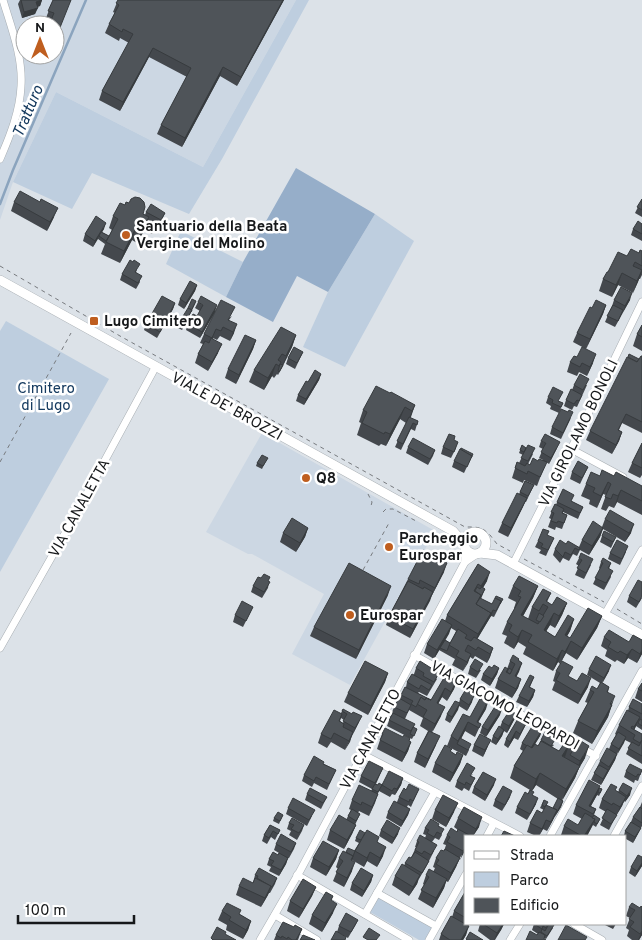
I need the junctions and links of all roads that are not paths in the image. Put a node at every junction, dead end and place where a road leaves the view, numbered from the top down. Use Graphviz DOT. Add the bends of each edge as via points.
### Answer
graph roads {
  1 [pos="3,0"];
  2 [pos="0,159"];
  3 [pos="0,280"];
  4 [pos="642,302"];
  5 [pos="156,366"];
  6 [pos="571,449"];
  7 [pos="626,479"];
  8 [pos="453,531"];
  9 [pos="472,533"];
  10 [pos="486,540"];
  11 [pos="464,546"];
  12 [pos="642,550"];
  13 [pos="479,554"];
  14 [pos="497,555"];
  15 [pos="515,560"];
  16 [pos="464,562"];
  17 [pos="605,614"];
  18 [pos="642,635"];
  19 [pos="0,648"];
  20 [pos="414,655"];
  21 [pos="642,671"];
  22 [pos="362,754"];
  23 [pos="596,756"];
  24 [pos="642,786"];
  25 [pos="435,792"];
  26 [pos="494,823"];
  27 [pos="488,835"];
  28 [pos="518,835"];
  29 [pos="551,835"];
  30 [pos="615,835"];
  31 [pos="297,875"];
  32 [pos="464,877"];
  33 [pos="377,893"];
  34 [pos="274,914"];
  35 [pos="365,914"];
  36 [pos="519,925"];
  37 [pos="576,925"];
  38 [pos="436,926"];
  39 [pos="260,940"];
  40 [pos="316,940"];
  41 [pos="409,940"];
  42 [pos="428,940"];
  43 [pos="510,940"];
  44 [pos="602,940"];
  1 -- 2 [label="street" via="15,40 22,85"];
  3 -- 5 [label="street, VIALE DE' BROZZI"];
  4 -- 6 [label="street, VIA GIROLAMO BONOLI"];
  5 -- 8 [label="street, VIALE DE' BROZZI"];
  5 -- 19 [label="street, VIA CANALETTA"];
  6 -- 7 [label="street"];
  6 -- 15 [label="street, VIA GIROLAMO BONOLI"];
  8 -- 9 [label="street, VIALE DE' BROZZI"];
  8 -- 11 [label="street, VIALE DE' BROZZI"];
  9 -- 10 [label="street, VIALE DE' BROZZI" via="482,534"];
  9 -- 11 [label="street" via="466,537"];
  10 -- 13 [label="street" via="485,548"];
  10 -- 14 [label="street, VIALE DE' BROZZI"];
  11 -- 13 [label="street, VIALE DE' BROZZI" via="470,553"];
  11 -- 16 [label="street, VIA CANALETTO"];
  12 -- 17 [label="street"];
  13 -- 14 [label="street, VIALE DE' BROZZI"];
  13 -- 16 [label="street"];
  14 -- 15 [label="street, VIALE DE' BROZZI"];
  15 -- 17 [label="street, VIALE DE' BROZZI"];
  16 -- 20 [label="street, VIA CANALETTO"];
  17 -- 18 [label="street, VIALE DE' BROZZI"];
  20 -- 22 [label="street, VIA CANALETTO"];
  20 -- 23 [label="street, VIA GIACOMO LEOPARDI"];
  21 -- 23 [label="street"];
  22 -- 25 [label="street"];
  22 -- 31 [label="street, VIA CANALETTO"];
  23 -- 29 [label="street"];
  24 -- 30 [label="street"];
  25 -- 26 [label="street"];
  25 -- 33 [label="street"];
  26 -- 27 [label="street"];
  26 -- 28 [label="street"];
  31 -- 34 [label="street, VIA CANALETTO"];
  31 -- 35 [label="street"];
  32 -- 38 [label="street"];
  33 -- 35 [label="street"];
  33 -- 38 [label="street"];
  34 -- 39 [label="street, VIA CANALETTO"];
  34 -- 40 [label="street"];
  35 -- 41 [label="street"];
  36 -- 43 [label="street"];
  37 -- 44 [label="street"];
  38 -- 42 [label="street"];
}
